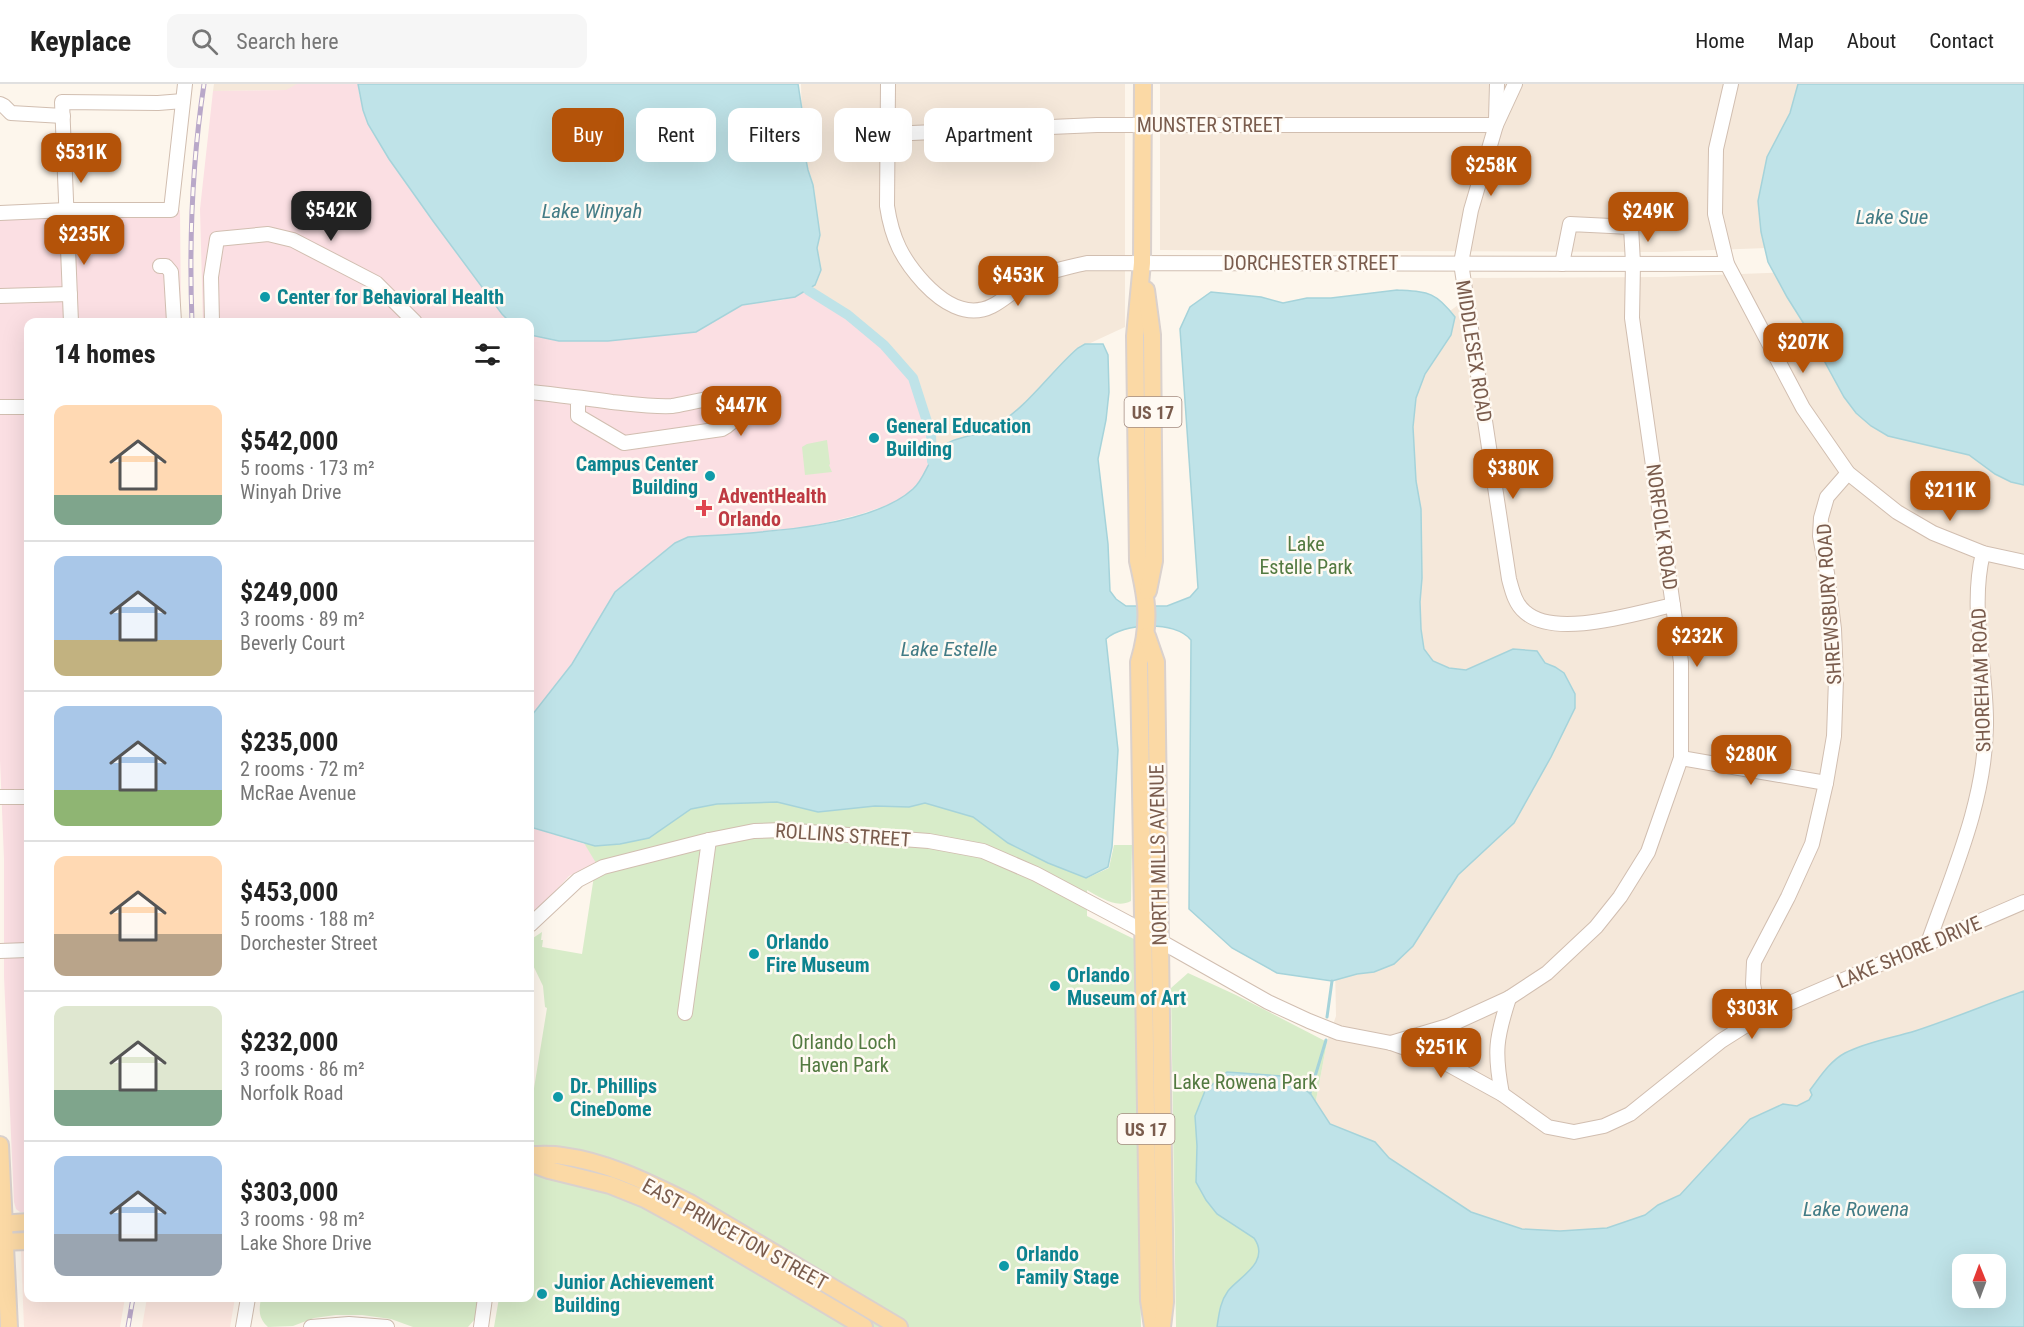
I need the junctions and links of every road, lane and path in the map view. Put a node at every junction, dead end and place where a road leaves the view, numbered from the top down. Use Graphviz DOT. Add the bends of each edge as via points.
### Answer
graph roads {
  1 [pos="185,84"];
  2 [pos="888,84"];
  3 [pos="1143,84"];
  4 [pos="1497,84"];
  5 [pos="1515,84"];
  6 [pos="1731,84"];
  7 [pos="183,101"];
  8 [pos="2,105"];
  9 [pos="888,108"];
  10 [pos="62,109"];
  11 [pos="1142,125"];
  12 [pos="1496,125"];
  13 [pos="912,133"];
  14 [pos="888,162"];
  15 [pos="67,210"];
  16 [pos="0,213"];
  17 [pos="1142,263"];
  18 [pos="1461,263"];
  19 [pos="1633,263"];
  20 [pos="1562,264"];
  21 [pos="1727,264"];
  22 [pos="160,266"];
  23 [pos="70,294"];
  24 [pos="0,296"];
  25 [pos="71,318"];
  26 [pos="174,318"];
  27 [pos="212,318"];
  28 [pos="410,318"];
  29 [pos="534,392"];
  30 [pos="578,398"];
  31 [pos="24,406"];
  32 [pos="0,407"];
  33 [pos="1848,473"];
  34 [pos="1983,553"];
  35 [pos="2024,562"];
  36 [pos="1673,605"];
  37 [pos="1147,636"];
  38 [pos="1682,758"];
  39 [pos="1826,783"];
  40 [pos="24,796"];
  41 [pos="0,797"];
  42 [pos="709,840"];
  43 [pos="2024,902"];
  44 [pos="534,921"];
  45 [pos="1143,931"];
  46 [pos="1159,940"];
  47 [pos="1928,943"];
  48 [pos="24,950"];
  49 [pos="0,951"];
  50 [pos="1509,998"];
  51 [pos="685,1013"];
  52 [pos="1762,1015"];
  53 [pos="1390,1043"];
  54 [pos="1502,1094"];
  55 [pos="0,1145"];
  56 [pos="534,1155"];
  57 [pos="534,1164"];
  58 [pos="24,1222"];
  59 [pos="2,1223"];
  60 [pos="24,1240"];
  61 [pos="2,1242"];
  62 [pos="754,1242"];
  63 [pos="770,1251"];
  64 [pos="747,1258"];
  65 [pos="762,1267"];
  66 [pos="248,1302"];
  67 [pos="484,1302"];
  68 [pos="246,1324"];
  69 [pos="9,1327"];
  70 [pos="311,1327"];
  71 [pos="387,1327"];
  72 [pos="481,1327"];
  73 [pos="864,1327"];
  74 [pos="898,1327"];
  75 [pos="1153,1327"];
  76 [pos="1162,1327"];
  1 -- 7 [label="street"];
  2 -- 9 [label="street, DORCHESTER STREET"];
  3 -- 11 [label="main road, NORTH MILLS AVENUE / US 17"];
  4 -- 12 [label="street"];
  5 -- 12 [label="street, MIDDLESEX ROAD"];
  6 -- 21 [label="street" via="1716,149 1714,214"];
  7 -- 10 [label="street"];
  7 -- 15 [label="street" via="171,210"];
  8 -- 10 [label="street" via="11,113 28,116"];
  10 -- 15 [label="street"];
  11 -- 12 [label="street, MUNSTER STREET"];
  11 -- 13 [label="street, MUNSTER STREET"];
  11 -- 17 [label="main road, NORTH MILLS AVENUE / US 17"];
  12 -- 18 [label="street, MIDDLESEX ROAD" via="1471,210"];
  14 -- 17 [label="street, DORCHESTER STREET" via="887,206 900,253 938,298 959,308 991,306 1058,268 1087,263"];
  15 -- 16 [label="street"];
  15 -- 23 [label="street"];
  17 -- 18 [label="street, DORCHESTER STREET"];
  17 -- 37 [label="main road, NORTH MILLS AVENUE / US 17" via="1152,335 1154,561 1146,597"];
  18 -- 20 [label="street, DORCHESTER STREET"];
  18 -- 36 [label="street, MIDDLESEX ROAD" via="1514,596 1524,612 1556,625 1576,625"];
  19 -- 20 [label="street, DORCHESTER STREET"];
  19 -- 20 [label="street, NORFOLK ROAD" via="1630,227 1570,224"];
  19 -- 21 [label="street, DORCHESTER STREET"];
  19 -- 36 [label="street, NORFOLK ROAD" via="1632,318"];
  21 -- 33 [label="street" via="1803,408"];
  22 -- 26 [label="street" via="171,272"];
  23 -- 24 [label="street"];
  23 -- 25 [label="street"];
  27 -- 28 [label="street" via="210,285 217,239 268,234 293,240 376,283"];
  29 -- 30 [label="street"];
  30 -- 30 [label="street" via="578,416 624,443 722,429 730,426 737,413 730,400 720,398 670,406"];
  31 -- 32 [label="street"];
  33 -- 34 [label="street" via="1897,512 1933,533"];
  33 -- 39 [label="street, SHREWSBURY ROAD" via="1827,497 1821,518 1836,679 1834,736"];
  34 -- 35 [label="street"];
  34 -- 47 [label="street, SHOREHAM ROAD" via="1977,601 1986,725 1983,771 1975,810"];
  36 -- 38 [label="street, NORFOLK ROAD" via="1681,662"];
  37 -- 45 [label="main road, NORTH MILLS AVENUE / US 17" via="1139,662"];
  37 -- 46 [label="main road, NORTH MILLS AVENUE / US 17" via="1156,662"];
  38 -- 39 [label="street"];
  38 -- 50 [label="street, NORFOLK ROAD" via="1648,852 1620,897 1596,927 1547,973"];
  39 -- 52 [label="street, SHREWSBURY ROAD" via="1812,844 1754,962 1753,984"];
  40 -- 41 [label="street"];
  42 -- 44 [label="street, ROLLINS STREET" via="590,873 570,886"];
  42 -- 45 [label="street, ROLLINS STREET" via="782,830 954,844 983,851 1036,874"];
  42 -- 51 [label="street"];
  43 -- 47 [label="street, LAKE SHORE DRIVE"];
  45 -- 46 [label="street, ROLLINS STREET"];
  45 -- 75 [label="main road, NORTH MILLS AVENUE / US 17" via="1149,1300"];
  46 -- 53 [label="street, LAKE SHORE DRIVE" via="1308,1022"];
  46 -- 76 [label="main road, NORTH MILLS AVENUE / US 17" via="1165,1302"];
  47 -- 52 [label="street, LAKE SHORE DRIVE"];
  48 -- 49 [label="street"];
  50 -- 53 [label="street, NORFOLK ROAD" via="1448,1026"];
  50 -- 54 [label="street" via="1496,1044"];
  52 -- 54 [label="street, LAKE SHORE DRIVE" via="1721,1041 1630,1114 1604,1126 1574,1132 1548,1127"];
  53 -- 54 [label="street, LAKE SHORE DRIVE" via="1442,1061"];
  55 -- 59 [label="main road"];
  56 -- 62 [label="main road, EAST PRINCETON STREET" via="561,1156 623,1172 690,1203"];
  57 -- 64 [label="main road, EAST PRINCETON STREET" via="645,1199"];
  58 -- 59 [label="main road"];
  59 -- 61 [label="main road"];
  60 -- 61 [label="main road"];
  61 -- 69 [label="main road"];
  62 -- 63 [label="main road, EAST PRINCETON STREET"];
  62 -- 64 [label="street"];
  63 -- 65 [label="street"];
  63 -- 74 [label="main road, EAST PRINCETON STREET"];
  64 -- 65 [label="main road, EAST PRINCETON STREET"];
  65 -- 73 [label="main road, EAST PRINCETON STREET"];
  66 -- 68 [label="street"];
  67 -- 72 [label="street"];
  70 -- 71 [label="street"];
}
